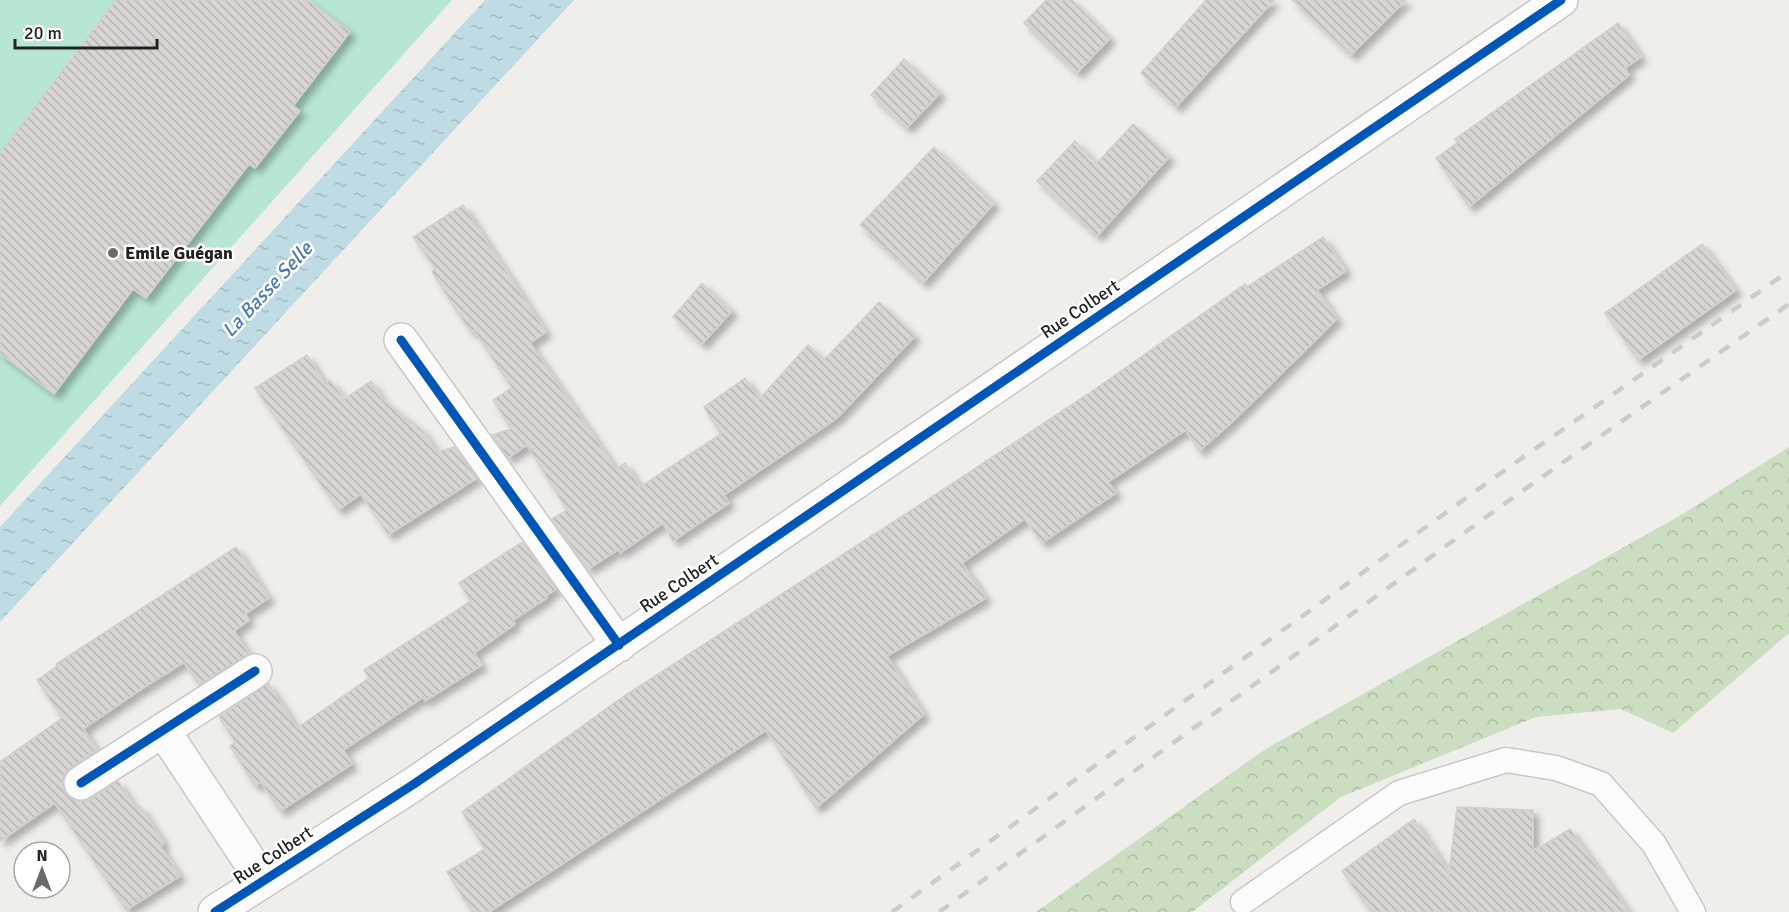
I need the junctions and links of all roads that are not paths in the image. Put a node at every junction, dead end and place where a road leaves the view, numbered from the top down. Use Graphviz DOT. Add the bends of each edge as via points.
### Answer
graph roads {
  1 [pos="1561,0"];
  2 [pos="401,340"];
  3 [pos="618,645"];
  4 [pos="255,671"];
  5 [pos="163,730"];
  6 [pos="81,783"];
  7 [pos="263,881"];
  8 [pos="1243,902"];
  9 [pos="215,912"];
  10 [pos="1693,912"];
  1 -- 3 [label="street, Rue Colbert"];
  2 -- 3 [label="street"];
  3 -- 7 [label="street, Rue Colbert"];
  4 -- 5 [label="street"];
  5 -- 6 [label="street"];
  5 -- 7 [label="street, Rue Colbert"];
  7 -- 9 [label="street, Rue Colbert"];
  8 -- 10 [label="lane" via="1399,793 1506,760 1556,768 1600,784 1654,844"];
}
